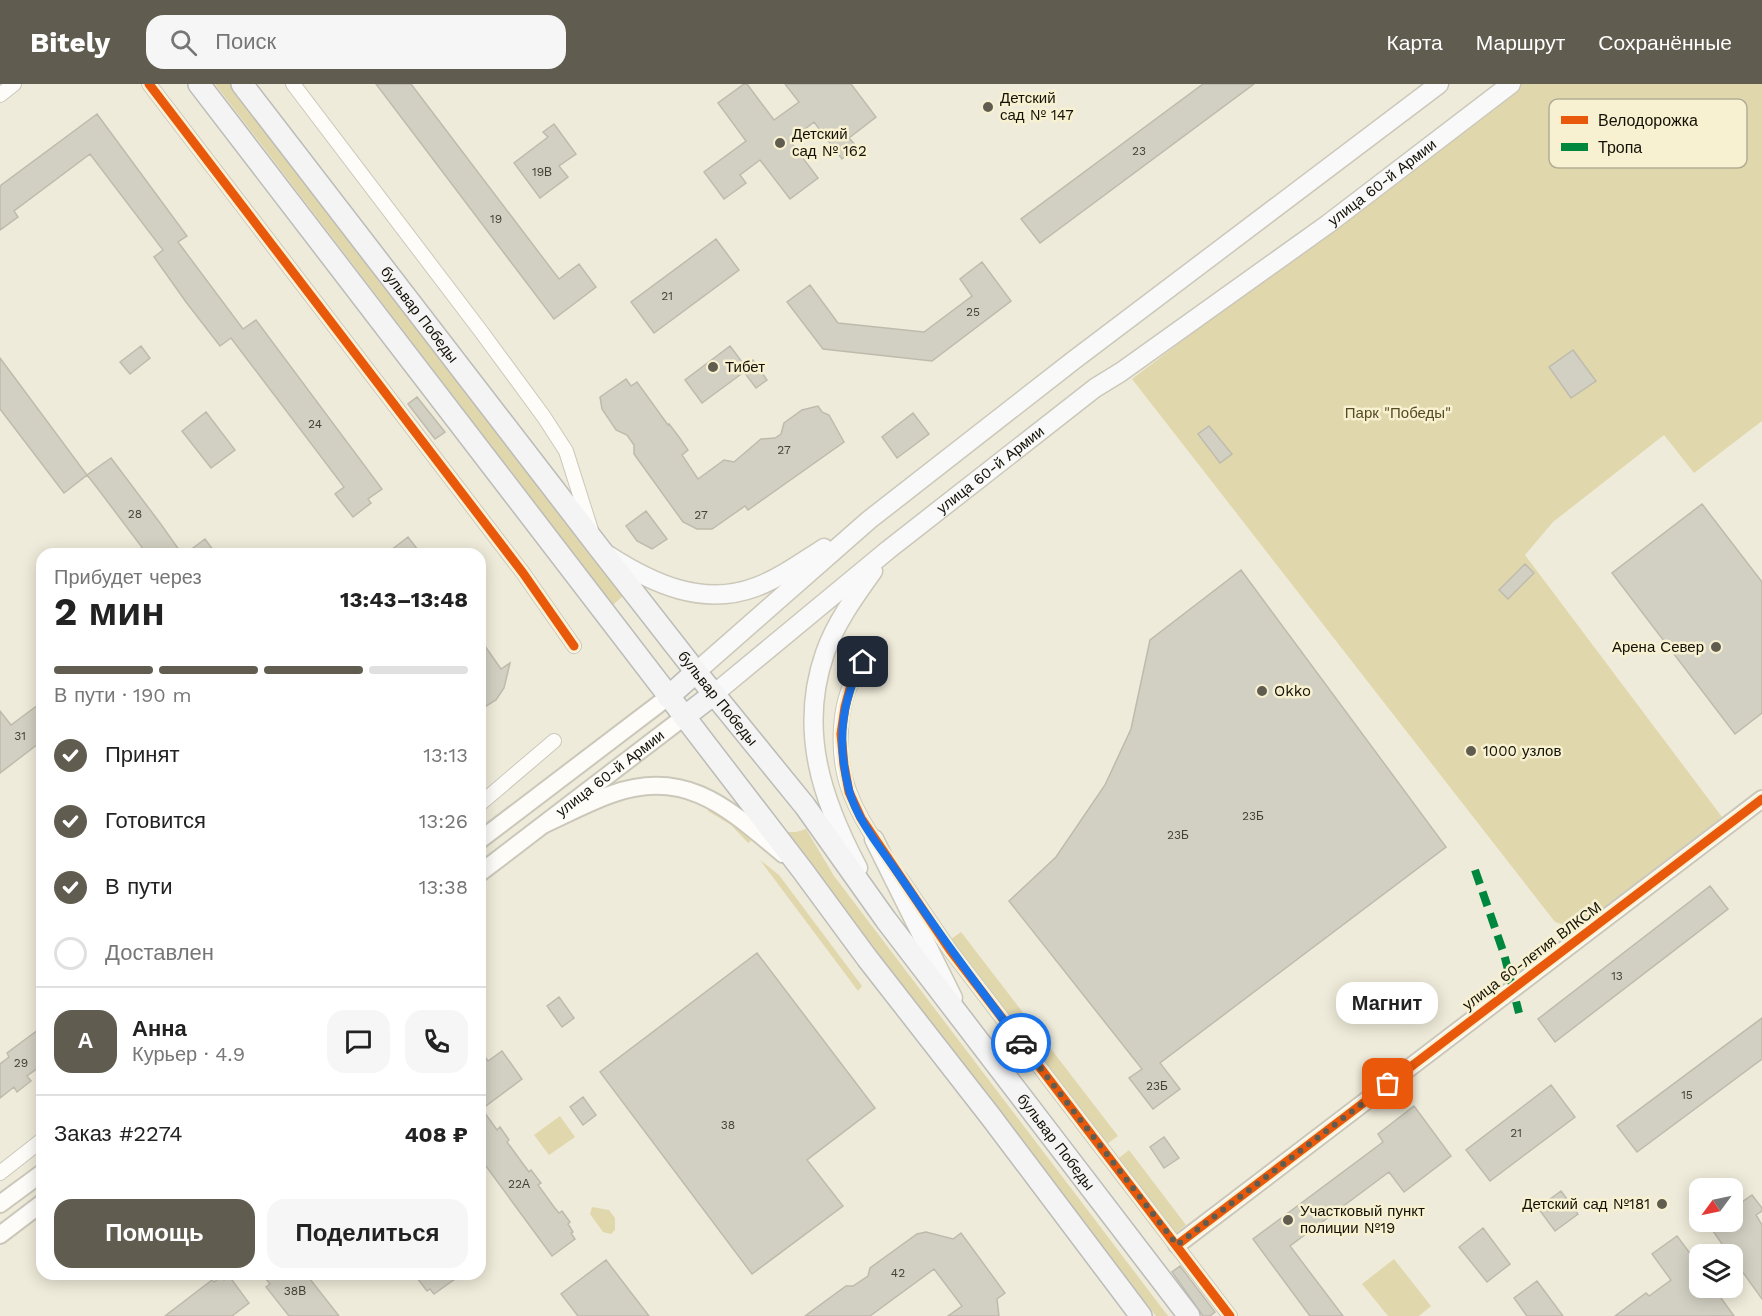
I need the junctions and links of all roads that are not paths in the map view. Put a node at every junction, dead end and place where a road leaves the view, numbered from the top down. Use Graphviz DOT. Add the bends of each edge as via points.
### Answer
graph roads {
  1 [pos="14,84"];
  2 [pos="149,84"];
  3 [pos="199,84"];
  4 [pos="242,84"];
  5 [pos="293,84"];
  6 [pos="1439,84"];
  7 [pos="1511,84"];
  8 [pos="0,95"];
  9 [pos="869,520"];
  10 [pos="598,546"];
  11 [pos="888,550"];
  12 [pos="574,646"];
  13 [pos="872,648"];
  14 [pos="696,672"];
  15 [pos="714,694"];
  16 [pos="668,697"];
  17 [pos="684,717"];
  18 [pos="554,741"];
  19 [pos="486,799"];
  20 [pos="1762,799"];
  21 [pos="545,824"];
  22 [pos="486,835"];
  23 [pos="874,839"];
  24 [pos="486,868"];
  25 [pos="803,871"];
  26 [pos="886,920"];
  27 [pos="966,1024"];
  28 [pos="36,1145"];
  29 [pos="0,1173"];
  30 [pos="36,1177"];
  31 [pos="0,1204"];
  32 [pos="36,1208"];
  33 [pos="0,1235"];
  34 [pos="1177,1245"];
  35 [pos="1141,1316"];
  36 [pos="1189,1316"];
  37 [pos="1230,1316"];
  1 -- 8 [label="street"];
  2 -- 12 [label="street" via="523,573"];
  3 -- 16 [label="main road"];
  4 -- 10 [label="main road, бульвар Победы"];
  5 -- 10 [label="street" via="544,417 566,452"];
  6 -- 9 [label="main road, улица 60-й Армии"];
  7 -- 11 [label="main road, улица 60-й Армии" via="1328,224 1095,388"];
  9 -- 10 [label="main road" via="780,576 757,587 721,595 700,595 658,582 627,567"];
  9 -- 14 [label="main road, улица 60-й Армии"];
  10 -- 14 [label="main road, бульвар Победы"];
  11 -- 15 [label="main road, улица 60-й Армии"];
  11 -- 26 [label="main road" via="854,597 825,651 813,733 816,761 837,825"];
  13 -- 23 [label="street" via="852,681 841,734 849,792"];
  14 -- 15 [label="main road, бульвар Победы"];
  14 -- 16 [label="main road, улица 60-й Армии"];
  15 -- 17 [label="main road, улица 60-й Армии"];
  15 -- 26 [label="main road, бульвар Победы" via="806,806"];
  16 -- 17 [label="main road"];
  16 -- 22 [label="street, улица 60-й Армии"];
  17 -- 21 [label="street, улица 60-й Армии"];
  17 -- 25 [label="main road"];
  18 -- 19 [label="street"];
  20 -- 34 [label="street, улица 60-летия ВЛКСМ"];
  21 -- 24 [label="street, улица 60-й Армии"];
  21 -- 25 [label="street" via="629,789 676,788 709,797"];
  23 -- 27 [label="main road"];
  23 -- 34 [label="street" via="951,950"];
  25 -- 35 [label="main road"];
  26 -- 27 [label="main road, бульвар Победы"];
  27 -- 36 [label="main road, бульвар Победы"];
  28 -- 29 [label="street"];
  30 -- 31 [label="street"];
  32 -- 33 [label="street"];
  34 -- 37 [label="street"];
}
